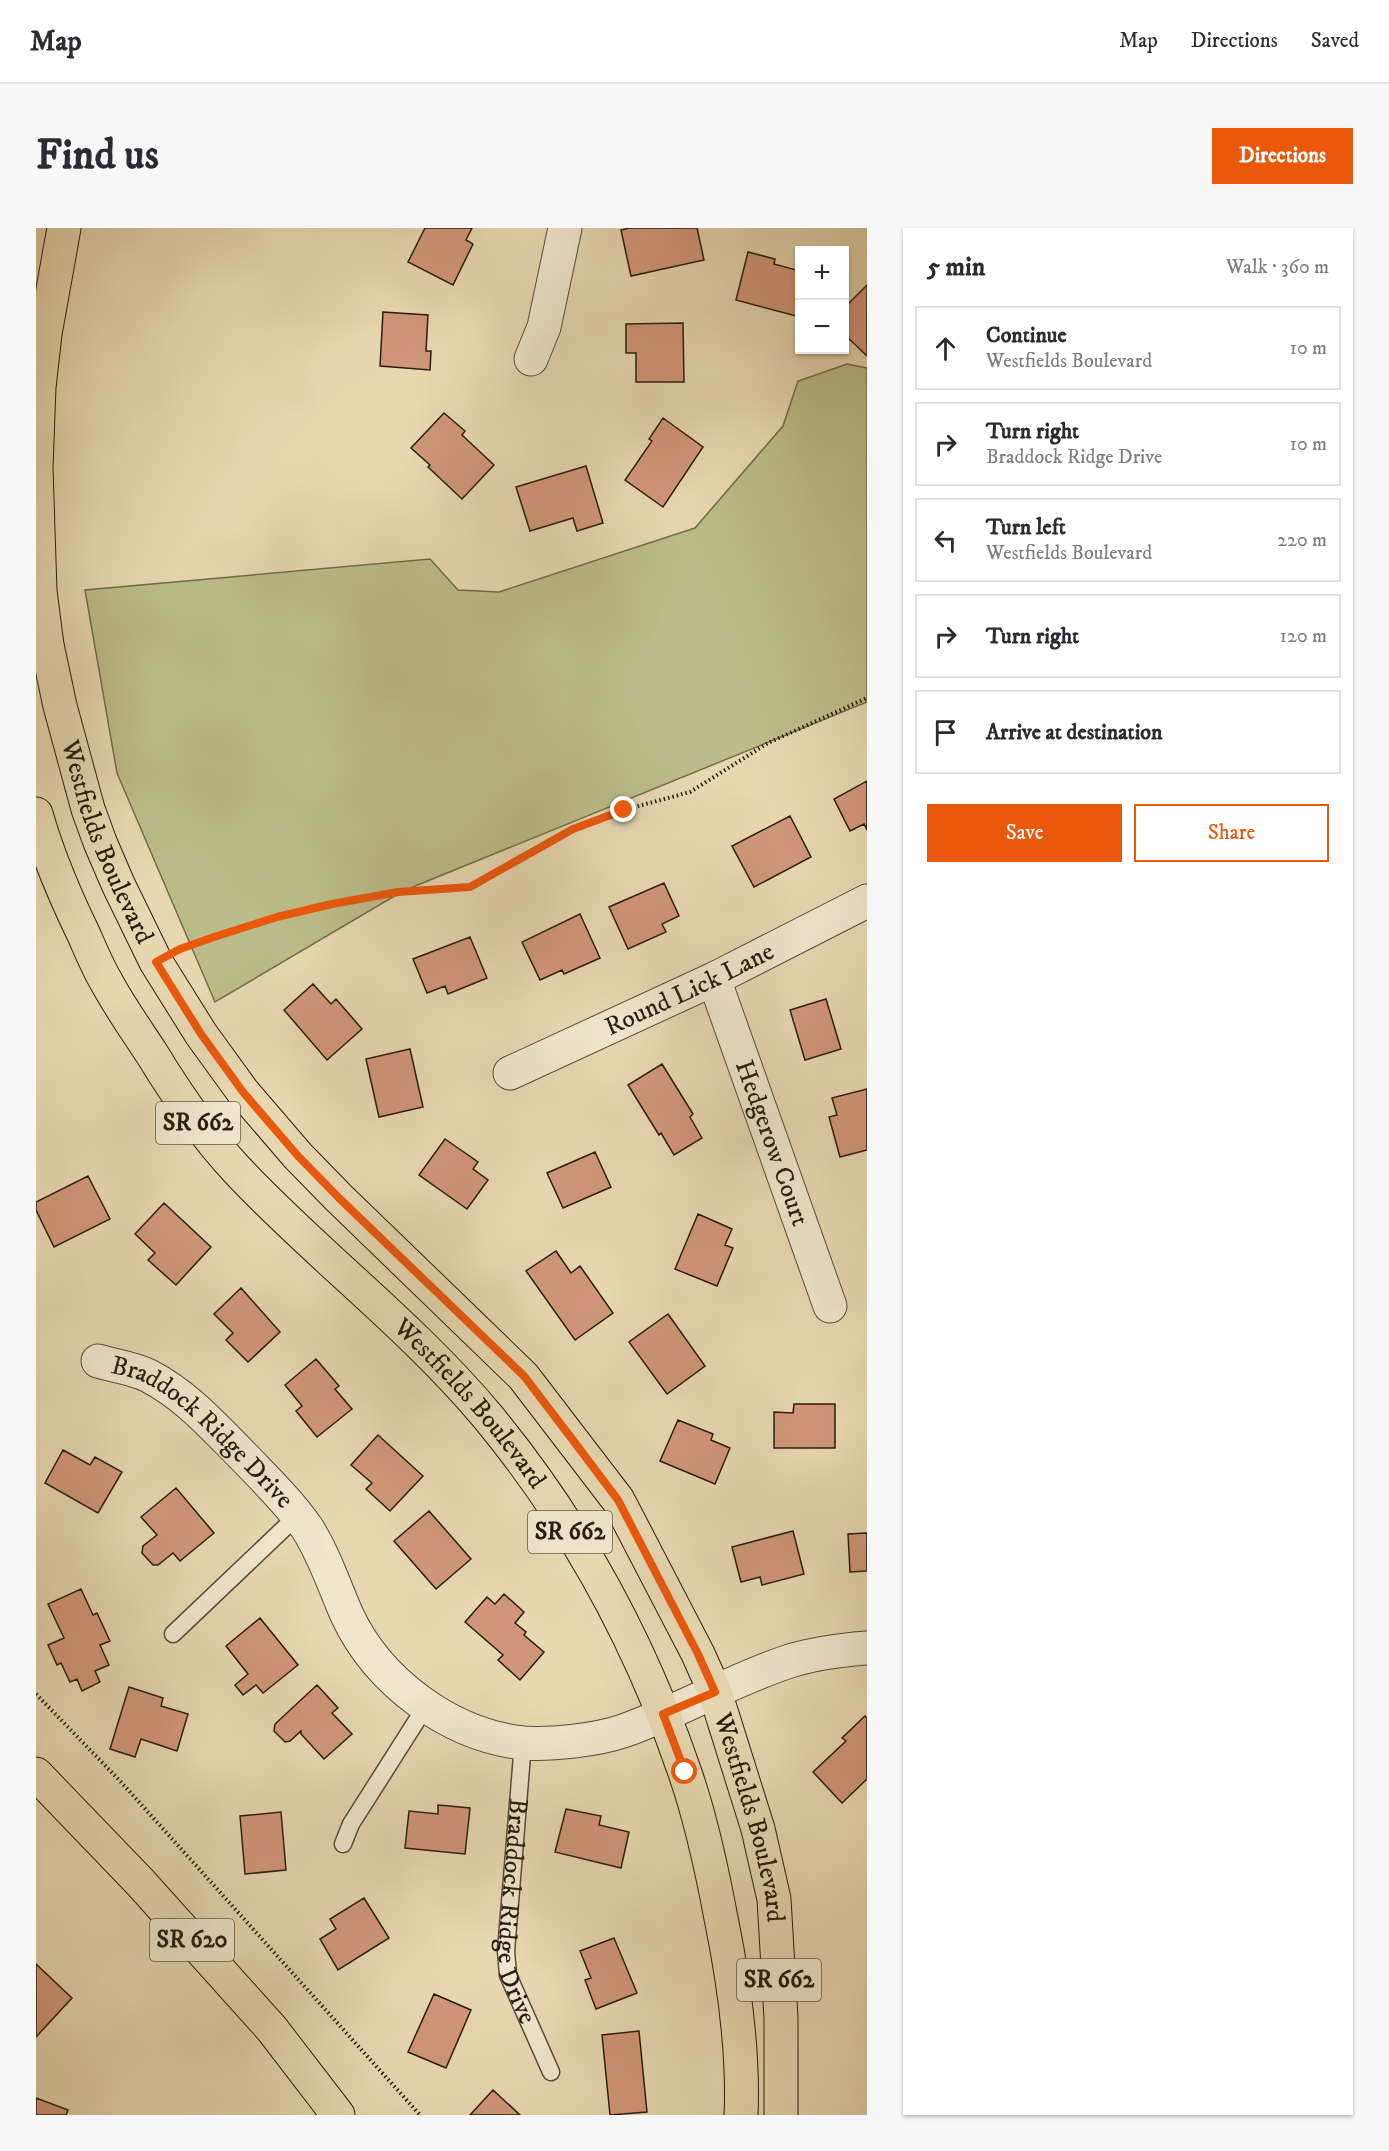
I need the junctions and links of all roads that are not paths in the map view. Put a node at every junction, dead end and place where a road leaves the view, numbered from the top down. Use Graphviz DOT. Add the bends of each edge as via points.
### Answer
graph roads {
  1 [pos="64,228"];
  2 [pos="565,228"];
  3 [pos="531,358"];
  4 [pos="36,814"];
  5 [pos="867,901"];
  6 [pos="714,979"];
  7 [pos="510,1073"];
  8 [pos="830,1306"];
  9 [pos="98,1361"];
  10 [pos="297,1516"];
  11 [pos="173,1634"];
  12 [pos="867,1648"];
  13 [pos="715,1692"];
  14 [pos="426,1706"];
  15 [pos="663,1714"];
  16 [pos="524,1743"];
  17 [pos="36,1774"];
  18 [pos="343,1844"];
  19 [pos="551,2072"];
  20 [pos="338,2115"];
  21 [pos="741,2115"];
  22 [pos="781,2115"];
  1 -- 13 [label="main road, Westfields Boulevard / SR 662" via="39,387 36,468 40,591 60,706 88,809 118,884 156,962 243,1092 339,1198 524,1376 618,1500"];
  2 -- 3 [label="street" via="543,327"];
  4 -- 15 [label="main road, Westfields Boulevard / SR 662" via="67,899 106,982 207,1136 487,1416 545,1491 589,1563 620,1616"];
  5 -- 6 [label="street, Round Lick Lane"];
  6 -- 7 [label="street, Round Lick Lane"];
  6 -- 8 [label="street, Hedgerow Court"];
  9 -- 10 [label="street, Braddock Ridge Drive" via="147,1375 188,1400"];
  10 -- 11 [label="lane, Braddock Ridge Drive"];
  10 -- 14 [label="street, Braddock Ridge Drive" via="330,1572 356,1632 378,1664"];
  12 -- 13 [label="street, Braddock Ridge Drive" via="789,1661"];
  13 -- 15 [label="street, Braddock Ridge Drive"];
  13 -- 22 [label="main road, Westfields Boulevard / SR 662" via="758,1829 774,1899 781,2018"];
  14 -- 16 [label="street, Braddock Ridge Drive" via="452,1721"];
  14 -- 18 [label="lane" via="351,1824"];
  15 -- 16 [label="street, Braddock Ridge Drive" via="622,1732 576,1741"];
  15 -- 21 [label="main road, Westfields Boulevard / SR 662" via="685,1772 731,1966"];
  16 -- 19 [label="lane, Braddock Ridge Drive" via="506,1951 508,1975"];
  17 -- 20 [label="main road, SR 620" via="140,1882 272,2030"];
}
